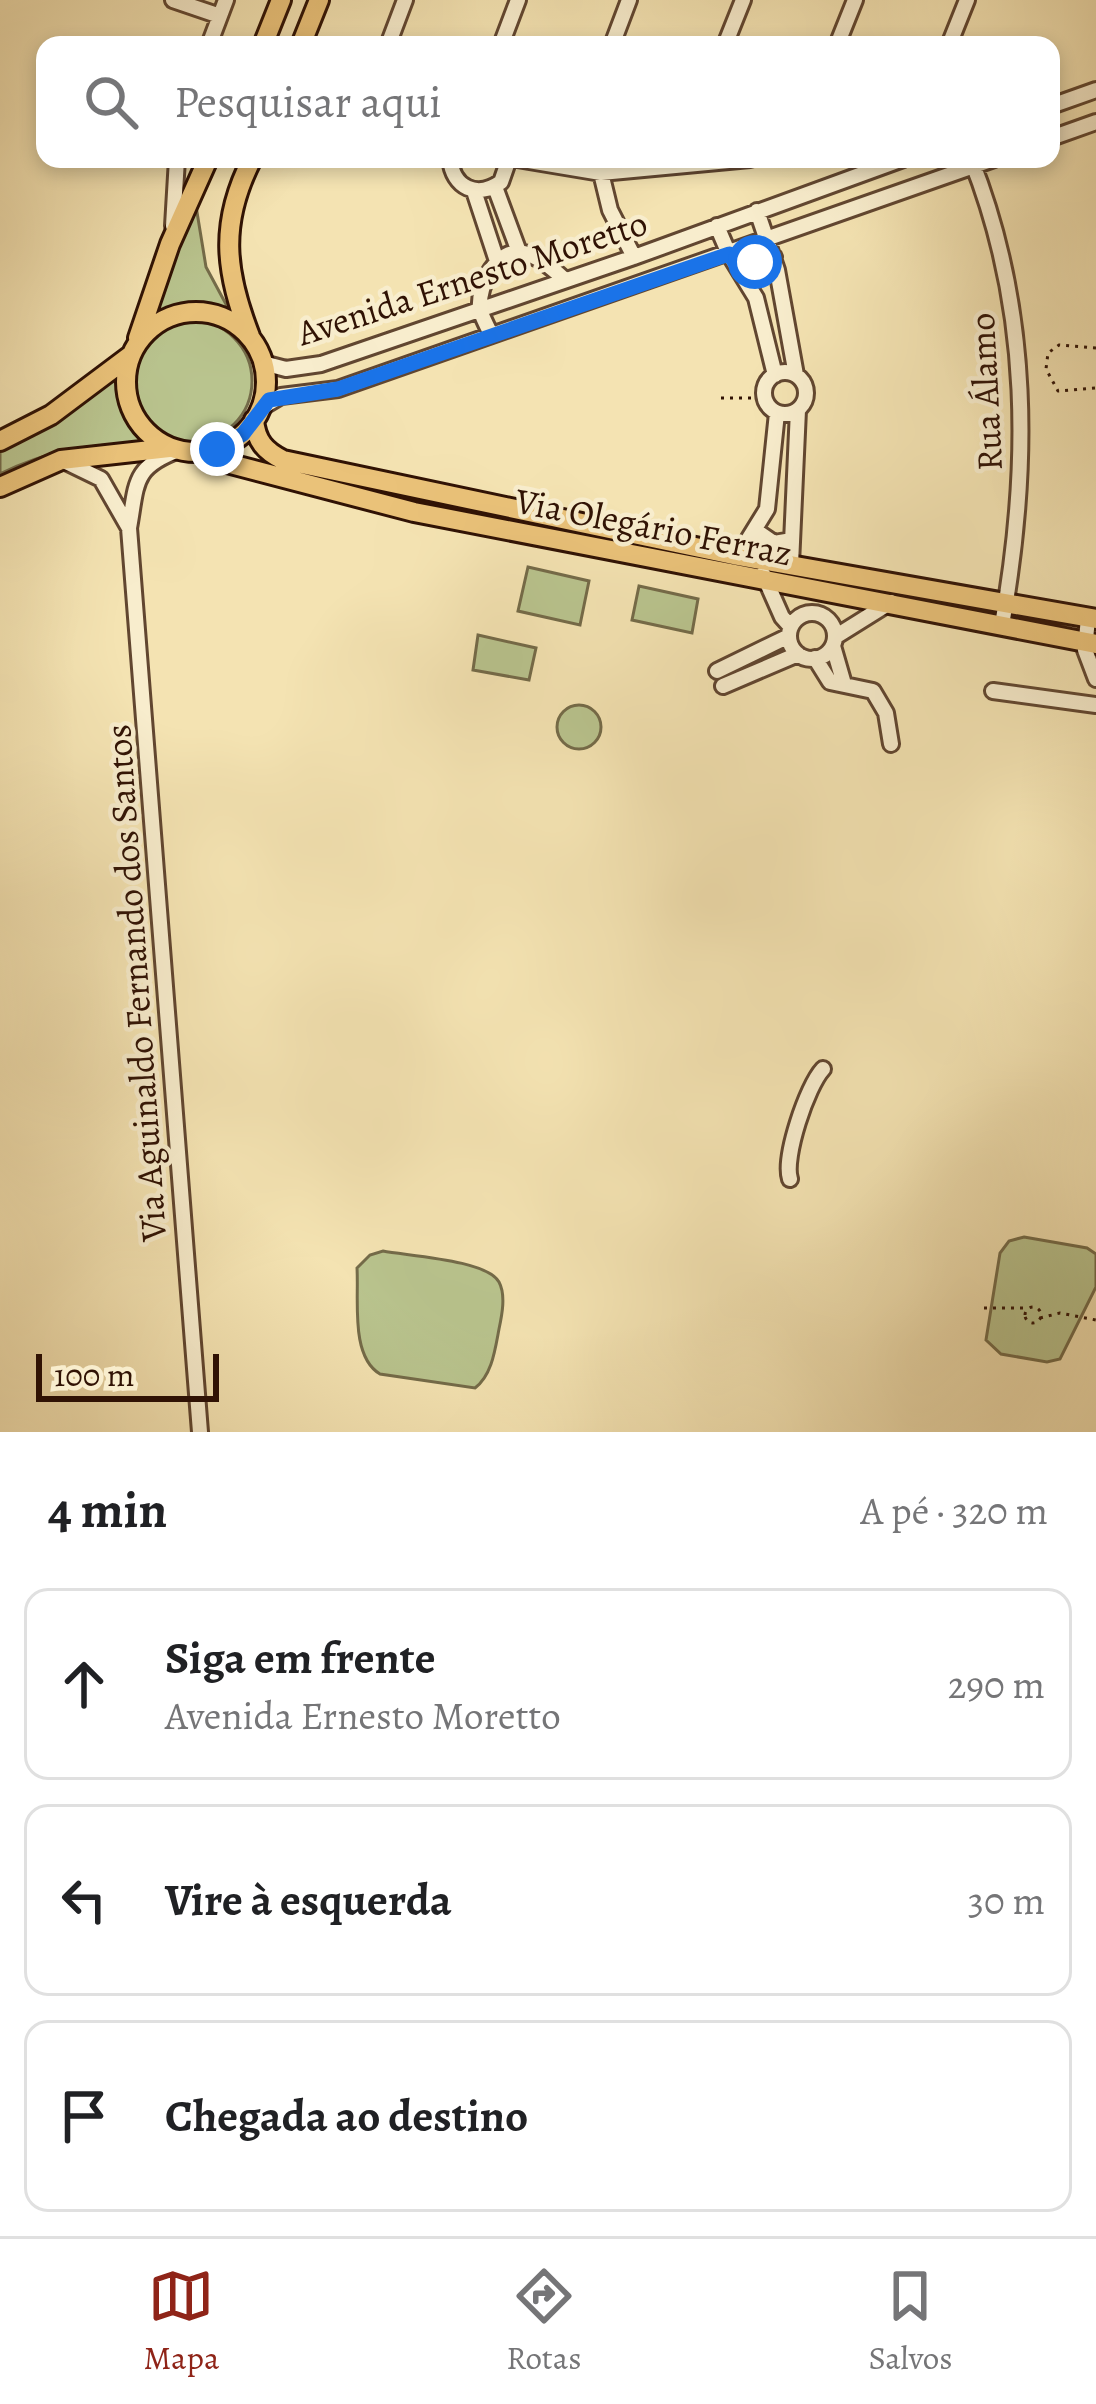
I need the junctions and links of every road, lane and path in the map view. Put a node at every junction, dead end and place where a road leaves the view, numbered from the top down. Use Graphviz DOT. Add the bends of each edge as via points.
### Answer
graph roads {
  1 [pos="172,0"];
  2 [pos="226,0"];
  3 [pos="281,0"];
  4 [pos="319,0"];
  5 [pos="405,0"];
  6 [pos="518,0"];
  7 [pos="629,0"];
  8 [pos="743,0"];
  9 [pos="855,0"];
  10 [pos="967,0"];
  11 [pos="220,16"];
  12 [pos="212,36"];
  13 [pos="267,36"];
  14 [pos="305,36"];
  15 [pos="391,36"];
  16 [pos="504,36"];
  17 [pos="615,36"];
  18 [pos="729,36"];
  19 [pos="841,36"];
  20 [pos="953,36"];
  21 [pos="1096,90"];
  22 [pos="1060,103"];
  23 [pos="1096,122"];
  24 [pos="1060,135"];
  25 [pos="176,168"];
  26 [pos="204,168"];
  27 [pos="248,168"];
  28 [pos="453,168"];
  29 [pos="509,168"];
  30 [pos="586,168"];
  31 [pos="634,168"];
  32 [pos="878,168"];
  33 [pos="959,168"];
  34 [pos="974,168"];
  35 [pos="601,173"];
  36 [pos="495,187"];
  37 [pos="474,191"];
  38 [pos="758,211"];
  39 [pos="717,226"];
  40 [pos="768,239"];
  41 [pos="170,244"];
  42 [pos="516,245"];
  43 [pos="495,254"];
  44 [pos="729,254"];
  45 [pos="634,257"];
  46 [pos="774,257"];
  47 [pos="742,273"];
  48 [pos="565,280"];
  49 [pos="528,294"];
  50 [pos="480,309"];
  51 [pos="537,319"];
  52 [pos="491,335"];
  53 [pos="252,341"];
  54 [pos="1096,348"];
  55 [pos="134,350"];
  56 [pos="263,363"];
  57 [pos="775,375"];
  58 [pos="796,375"];
  59 [pos="1096,388"];
  60 [pos="721,398"];
  61 [pos="764,398"];
  62 [pos="798,410"];
  63 [pos="777,413"];
  64 [pos="258,414"];
  65 [pos="0,441"];
  66 [pos="175,449"];
  67 [pos="205,452"];
  68 [pos="61,460"];
  69 [pos="0,487"];
  70 [pos="129,529"];
  71 [pos="754,530"];
  72 [pos="792,540"];
  73 [pos="739,556"];
  74 [pos="790,564"];
  75 [pos="764,570"];
  76 [pos="895,583"];
  77 [pos="1006,602"];
  78 [pos="890,604"];
  79 [pos="1092,618"];
  80 [pos="1002,625"];
  81 [pos="790,631"];
  82 [pos="834,642"];
  83 [pos="1091,652"];
  84 [pos="797,654"];
  85 [pos="815,658"];
  86 [pos="1096,679"];
  87 [pos="844,684"];
  88 [pos="993,691"];
  89 [pos="1096,705"];
  90 [pos="891,745"];
  91 [pos="823,1069"];
  92 [pos="790,1179"];
  93 [pos="984,1308"];
  94 [pos="1027,1310"];
  95 [pos="1040,1318"];
  96 [pos="1096,1320"];
  97 [pos="200,1432"];
  1 -- 11 [label="street"];
  2 -- 11 [label="street"];
  3 -- 13 [label="main road"];
  4 -- 14 [label="main road"];
  5 -- 15 [label="street"];
  6 -- 16 [label="street"];
  7 -- 17 [label="street"];
  8 -- 18 [label="street"];
  9 -- 19 [label="street"];
  10 -- 20 [label="street"];
  11 -- 12 [label="street"];
  21 -- 22 [label="street"];
  23 -- 24 [label="street"];
  25 -- 41 [label="street"];
  26 -- 41 [label="main road"];
  27 -- 53 [label="main road" via="232,205 229,261"];
  28 -- 37 [label="street"];
  29 -- 36 [label="street"];
  30 -- 35 [label="street"];
  31 -- 35 [label="street"];
  32 -- 38 [label="street, Avenida Ernesto Moretto"];
  33 -- 40 [label="street, Avenida Ernesto Moretto"];
  34 -- 77 [label="street, Rua Álamo" via="1010,288 1021,377 1022,467"];
  35 -- 45 [label="street"];
  36 -- 37 [label="street"];
  36 -- 42 [label="street"];
  37 -- 43 [label="street"];
  38 -- 39 [label="street, Avenida Ernesto Moretto"];
  38 -- 40 [label="street"];
  39 -- 44 [label="street"];
  39 -- 45 [label="street, Avenida Ernesto Moretto"];
  40 -- 44 [label="street, Avenida Ernesto Moretto"];
  40 -- 46 [label="street"];
  41 -- 55 [label="main road"];
  42 -- 43 [label="street"];
  42 -- 48 [label="street"];
  43 -- 50 [label="street"];
  44 -- 47 [label="street"];
  44 -- 51 [label="street, Avenida Ernesto Moretto"];
  45 -- 48 [label="street, Avenida Ernesto Moretto"];
  46 -- 47 [label="street"];
  46 -- 58 [label="street"];
  47 -- 57 [label="street" via="757,298"];
  48 -- 49 [label="street, Avenida Ernesto Moretto"];
  49 -- 50 [label="street, Avenida Ernesto Moretto"];
  49 -- 51 [label="street"];
  50 -- 52 [label="street"];
  50 -- 56 [label="street, Avenida Ernesto Moretto" via="321,364"];
  51 -- 52 [label="street, Avenida Ernesto Moretto"];
  52 -- 64 [label="street, Avenida Ernesto Moretto" via="338,389 281,396"];
  53 -- 55 [label="main road" via="226,319 199,312 166,319"];
  53 -- 56 [label="main road"];
  54 -- 59 [label="path" via="1059,344 1048,352 1046,369 1058,391"];
  55 -- 65 [label="main road" via="66,405"];
  55 -- 66 [label="main road" via="126,383 133,413"];
  56 -- 64 [label="main road"];
  57 -- 58 [label="street"];
  57 -- 61 [label="street"];
  58 -- 62 [label="street" via="807,392"];
  60 -- 61 [label="path"];
  61 -- 63 [label="street"];
  62 -- 63 [label="street"];
  62 -- 72 [label="street"];
  63 -- 71 [label="street" via="767,509"];
  64 -- 67 [label="main road" via="228,444"];
  64 -- 73 [label="main road, Via Olegário Ferraz" via="256,435 284,460"];
  66 -- 67 [label="main road"];
  66 -- 68 [label="main road"];
  66 -- 70 [label="street, Via Aguinaldo Fernando dos Santos" via="140,472"];
  67 -- 75 [label="main road, Via Olegário Ferraz" via="414,512"];
  68 -- 69 [label="main road"];
  68 -- 70 [label="street, Via Aguinaldo Fernando dos Santos" via="101,479"];
  70 -- 97 [label="street, Via Aguinaldo Fernando dos Santos"];
  71 -- 72 [label="street" via="774,543"];
  71 -- 73 [label="street"];
  72 -- 74 [label="street"];
  73 -- 75 [label="main road, Via Olegário Ferraz"];
  74 -- 75 [label="main road, Via Olegário Ferraz"];
  74 -- 76 [label="main road, Via Olegário Ferraz"];
  75 -- 78 [label="main road, Via Olegário Ferraz"];
  75 -- 81 [label="street"];
  76 -- 77 [label="main road, Via Olegário Ferraz"];
  76 -- 78 [label="street"];
  77 -- 79 [label="main road, Via Olegário Ferraz"];
  77 -- 80 [label="street, Rua Álamo"];
  78 -- 80 [label="main road, Via Olegário Ferraz"];
  78 -- 82 [label="street"];
  79 -- 83 [label="street"];
  80 -- 83 [label="main road, Via Olegário Ferraz"];
  81 -- 82 [label="street" via="814,613 829,621"];
  81 -- 84 [label="street"];
  81 -- 84 [label="street" via="720,678"];
  82 -- 85 [label="street"];
  82 -- 87 [label="street"];
  83 -- 86 [label="street"];
  84 -- 85 [label="street"];
  85 -- 87 [label="street" via="825,679"];
  87 -- 90 [label="street" via="880,699"];
  88 -- 89 [label="street"];
  91 -- 92 [label="street" via="788,1160"];
  93 -- 94 [label="path"];
  94 -- 95 [label="path" via="1039,1310"];
  94 -- 95 [label="path" via="1029,1322"];
  95 -- 96 [label="path"];
}
